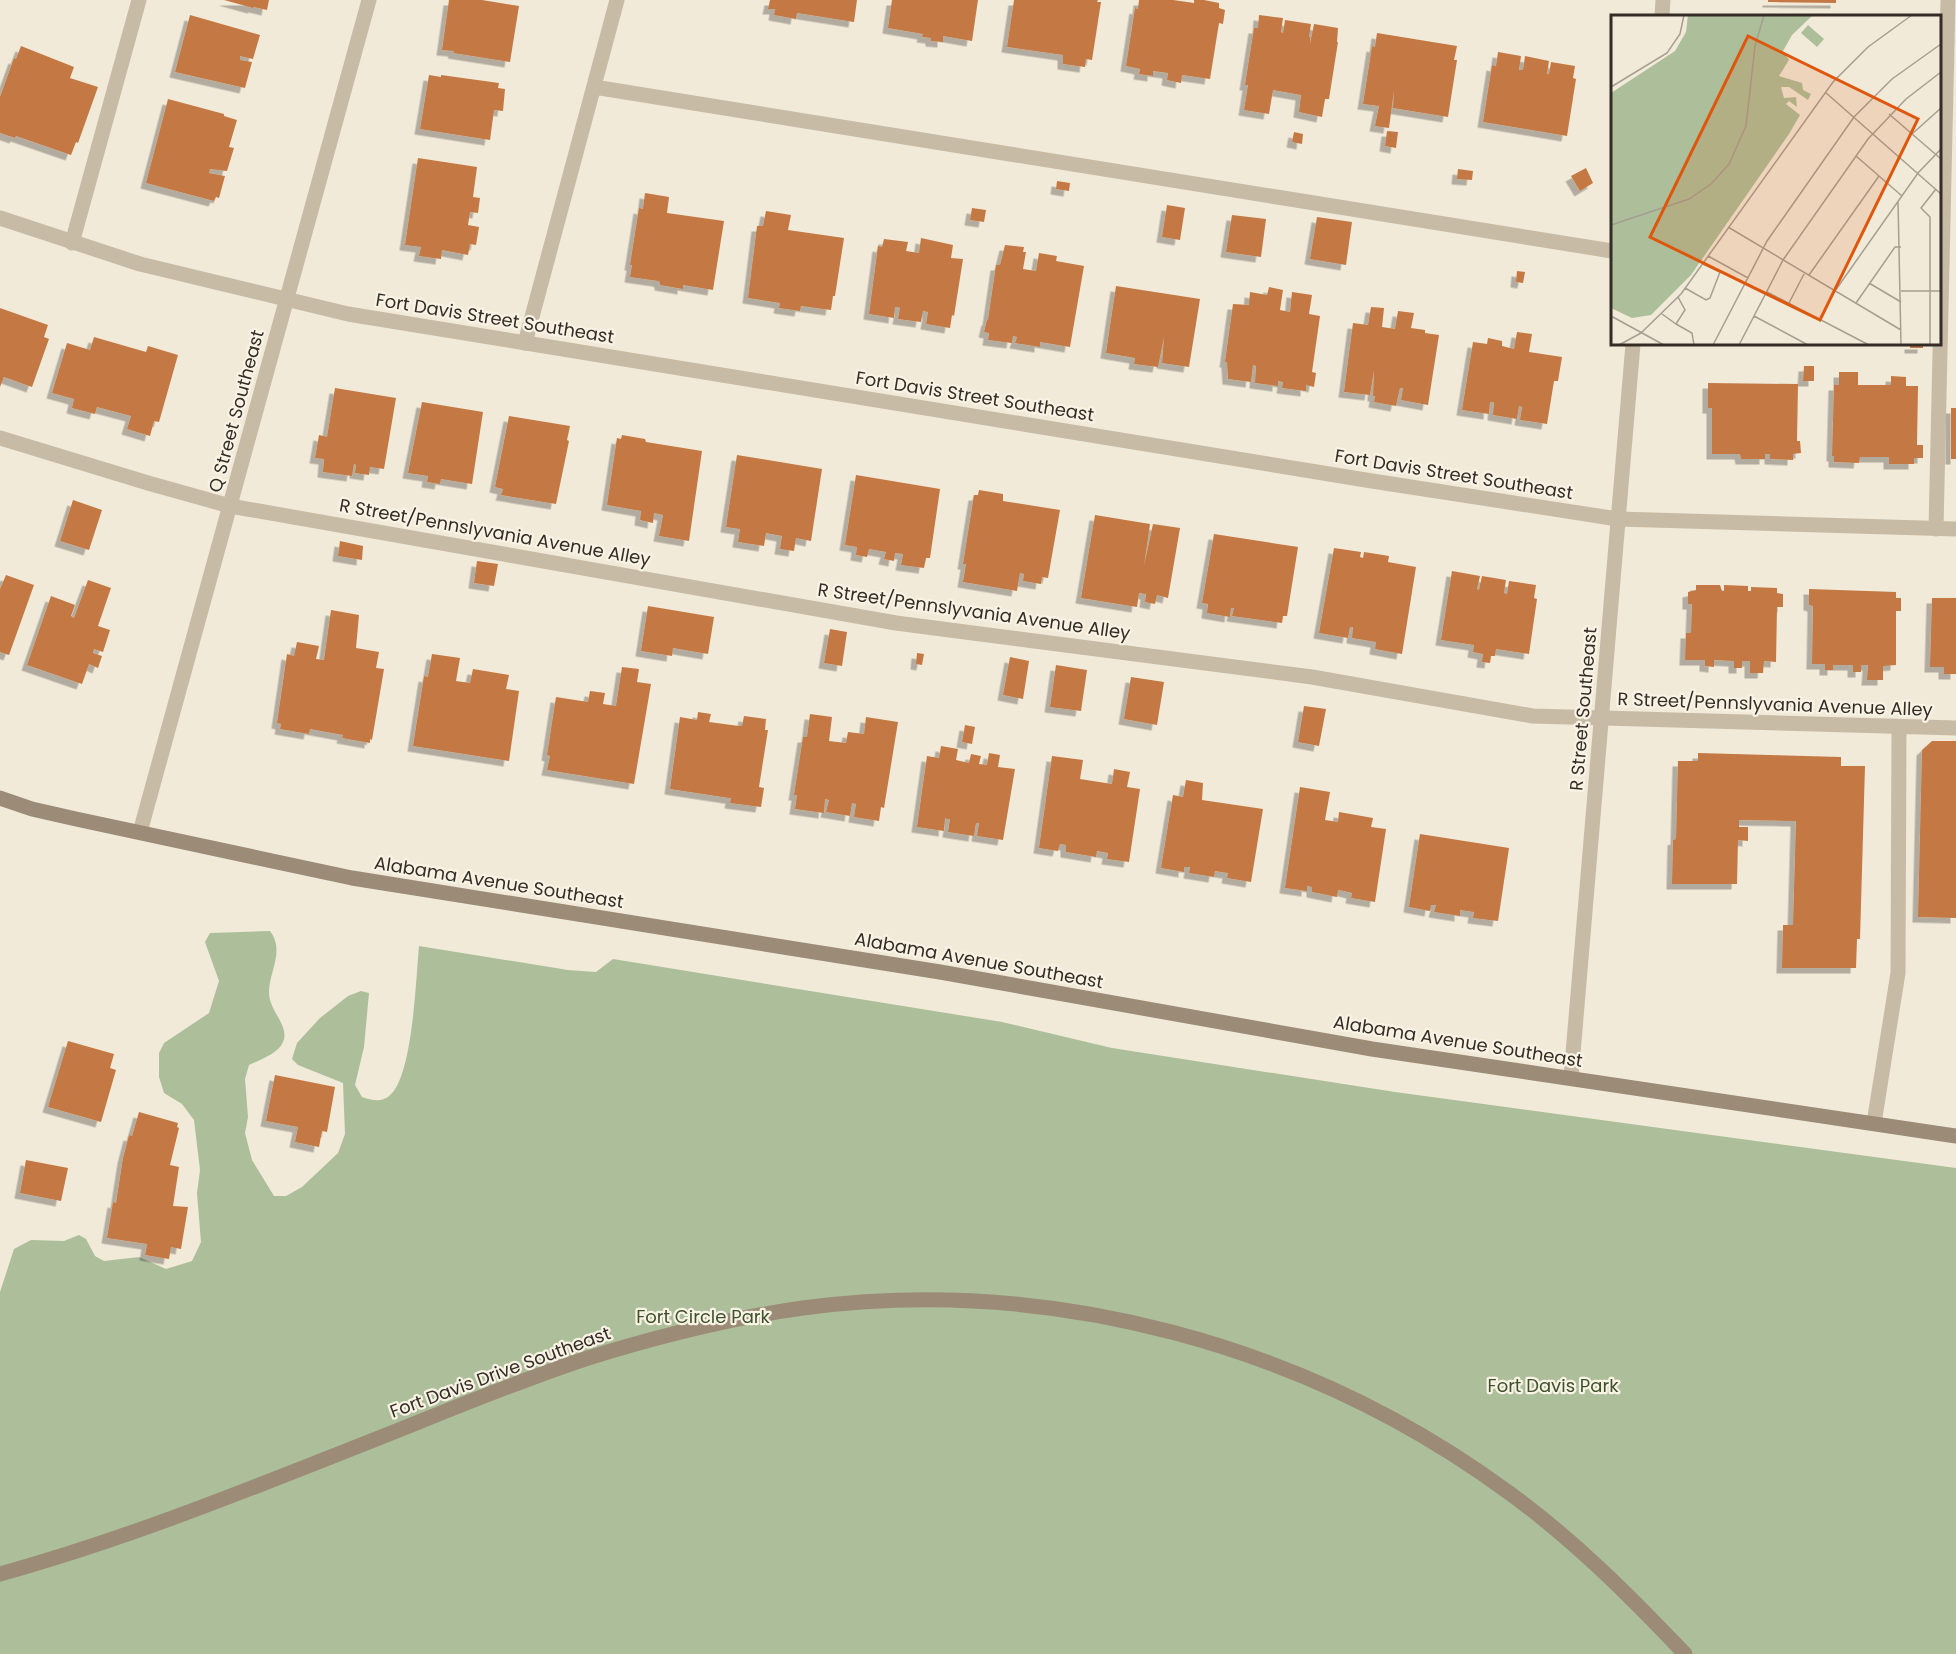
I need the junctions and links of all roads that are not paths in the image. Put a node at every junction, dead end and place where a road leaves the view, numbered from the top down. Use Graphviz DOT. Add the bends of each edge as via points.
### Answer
graph roads {
  1 [pos="139,0"];
  2 [pos="369,0"];
  3 [pos="617,0"];
  4 [pos="1663,0"];
  5 [pos="1948,0"];
  6 [pos="1662,15"];
  7 [pos="594,87"];
  8 [pos="0,218"];
  9 [pos="72,243"];
  10 [pos="1611,251"];
  11 [pos="1941,268"];
  12 [pos="287,299"];
  13 [pos="525,343"];
  14 [pos="1633,345"];
  15 [pos="1939,345"];
  16 [pos="0,438"];
  17 [pos="230,506"];
  18 [pos="1618,519"];
  19 [pos="1936,528"];
  20 [pos="1956,529"];
  21 [pos="1601,719"];
  22 [pos="1899,727"];
  23 [pos="1956,728"];
  24 [pos="0,798"];
  25 [pos="140,832"];
  26 [pos="1570,1077"];
  27 [pos="1874,1123"];
  28 [pos="1956,1136"];
  29 [pos="0,1574"];
  30 [pos="1684,1654"];
  1 -- 9 [label="street"];
  2 -- 12 [label="street, Q Street Southeast"];
  3 -- 7 [label="street"];
  4 -- 6 [label="street"];
  5 -- 11 [label="street"];
  7 -- 10 [label="street"];
  7 -- 13 [label="street"];
  8 -- 9 [label="street, Fort Davis Street Southeast"];
  9 -- 12 [label="street, Fort Davis Street Southeast"];
  12 -- 13 [label="street, Fort Davis Street Southeast" via="348,314"];
  12 -- 17 [label="street, Q Street Southeast"];
  13 -- 18 [label="street, Fort Davis Street Southeast"];
  14 -- 18 [label="street, R Street Southeast"];
  15 -- 19 [label="street"];
  16 -- 17 [label="street, R Street/Pennslyvania Avenue Alley"];
  17 -- 21 [label="street, R Street/Pennslyvania Avenue Alley" via="896,623 1312,677 1533,716"];
  17 -- 25 [label="street, Q Street Southeast"];
  18 -- 19 [label="street, Fort Davis Street Southeast"];
  18 -- 21 [label="street, R Street Southeast"];
  19 -- 20 [label="street, Fort Davis Street Southeast"];
  21 -- 22 [label="street, R Street/Pennslyvania Avenue Alley"];
  21 -- 26 [label="street, R Street Southeast"];
  22 -- 23 [label="street, R Street/Pennslyvania Avenue Alley"];
  22 -- 27 [label="street" via="1898,973"];
  24 -- 25 [label="street, Alabama Avenue Southeast" via="32,809"];
  25 -- 26 [label="street, Alabama Avenue Southeast" via="352,878 940,972 1372,1049"];
  26 -- 27 [label="street, Alabama Avenue Southeast"];
  27 -- 28 [label="street, Alabama Avenue Southeast"];
  29 -- 30 [label="street, Fort Davis Drive Southeast" via="131,1534 519,1382 651,1340 711,1324 808,1307 969,1301 1053,1308 1137,1323 1242,1353 1347,1394 1451,1452 1509,1492 1593,1563"];
}
